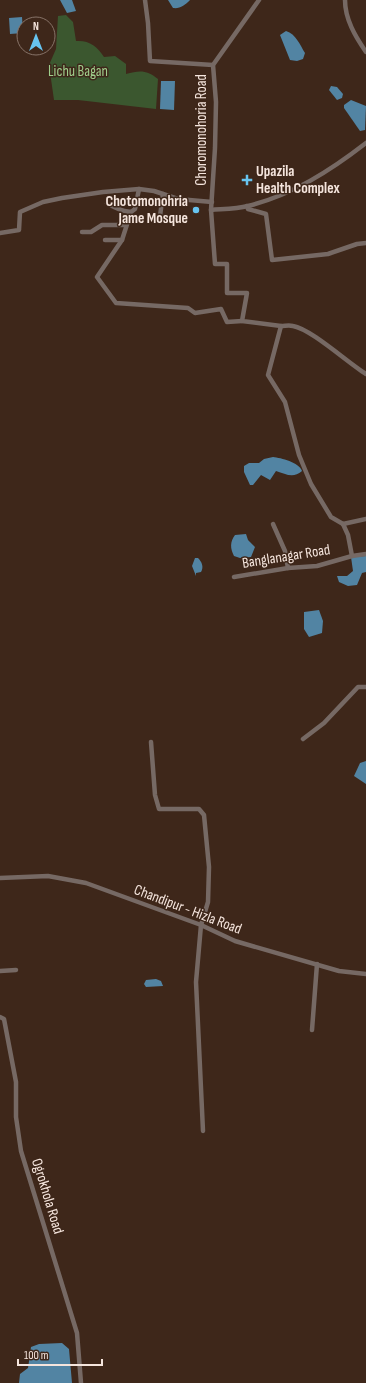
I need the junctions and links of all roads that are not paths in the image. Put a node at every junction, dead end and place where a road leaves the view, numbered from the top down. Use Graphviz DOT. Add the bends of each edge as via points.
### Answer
graph roads {
  1 [pos="145,0"];
  2 [pos="258,0"];
  3 [pos="345,0"];
  4 [pos="366,52"];
  5 [pos="213,65"];
  6 [pos="366,143"];
  7 [pos="139,189"];
  8 [pos="162,194"];
  9 [pos="212,202"];
  10 [pos="108,203"];
  11 [pos="247,206"];
  12 [pos="211,210"];
  13 [pos="131,212"];
  14 [pos="160,216"];
  15 [pos="126,225"];
  16 [pos="82,232"];
  17 [pos="0,233"];
  18 [pos="105,240"];
  19 [pos="122,240"];
  20 [pos="366,243"];
  21 [pos="242,321"];
  22 [pos="281,326"];
  23 [pos="366,374"];
  24 [pos="366,519"];
  25 [pos="273,524"];
  26 [pos="343,524"];
  27 [pos="366,554"];
  28 [pos="352,556"];
  29 [pos="288,568"];
  30 [pos="234,577"];
  31 [pos="366,687"];
  32 [pos="303,739"];
  33 [pos="151,742"];
  34 [pos="0,878"];
  35 [pos="201,925"];
  36 [pos="317,964"];
  37 [pos="16,970"];
  38 [pos="0,971"];
  39 [pos="366,974"];
  40 [pos="0,1017"];
  41 [pos="312,1030"];
  42 [pos="203,1131"];
  43 [pos="81,1383"];
  1 -- 5 [label="street" via="150,61"];
  2 -- 5 [label="street, Choromonohoria Road"];
  3 -- 4 [label="street" via="345,12 356,38"];
  5 -- 9 [label="street, Choromonohoria Road" via="216,133"];
  6 -- 11 [label="street" via="337,166 308,183"];
  7 -- 8 [label="street" via="154,190"];
  7 -- 13 [label="street" via="135,209"];
  7 -- 17 [label="street" via="90,193 43,202 20,212 19,230"];
  8 -- 9 [label="street" via="178,199"];
  8 -- 14 [label="street"];
  9 -- 12 [label="street, Choromonohoria Road"];
  10 -- 13 [label="street" via="114,208"];
  11 -- 12 [label="street"];
  11 -- 20 [label="street" via="248,209 266,214 272,260 328,254"];
  12 -- 21 [label="street, Choromonohoria Road" via="215,264 227,264 227,292 247,293"];
  13 -- 15 [label="street"];
  15 -- 16 [label="street" via="102,225 91,232"];
  15 -- 19 [label="street"];
  18 -- 19 [label="street"];
  19 -- 21 [label="street" via="97,277 116,302 188,308 195,313 221,309 227,322"];
  21 -- 22 [label="street"];
  22 -- 23 [label="street" via="294,326 314,335"];
  22 -- 26 [label="street" via="268,375 285,402 299,455 311,484 331,517"];
  24 -- 26 [label="street"];
  25 -- 29 [label="street" via="285,551"];
  26 -- 28 [label="street"];
  27 -- 28 [label="street, Banglanagar Road"];
  28 -- 29 [label="street, Banglanagar Road" via="317,566"];
  29 -- 30 [label="street, Banglanagar Road"];
  31 -- 32 [label="street" via="358,687 324,723"];
  33 -- 35 [label="street" via="155,795 159,809 199,809 204,815 209,867 208,902"];
  34 -- 35 [label="street, Chandipur - Hizla Road" via="48,876 86,883"];
  35 -- 36 [label="street, Chandipur - Hizla Road" via="235,941"];
  35 -- 42 [label="street" via="196,982"];
  36 -- 39 [label="street, Chandipur - Hizla Road" via="339,971"];
  36 -- 41 [label="street"];
  37 -- 38 [label="street"];
  40 -- 43 [label="street, Ogrokhola Road" via="4,1019 16,1082 16,1117 21,1151 77,1333"];
}
